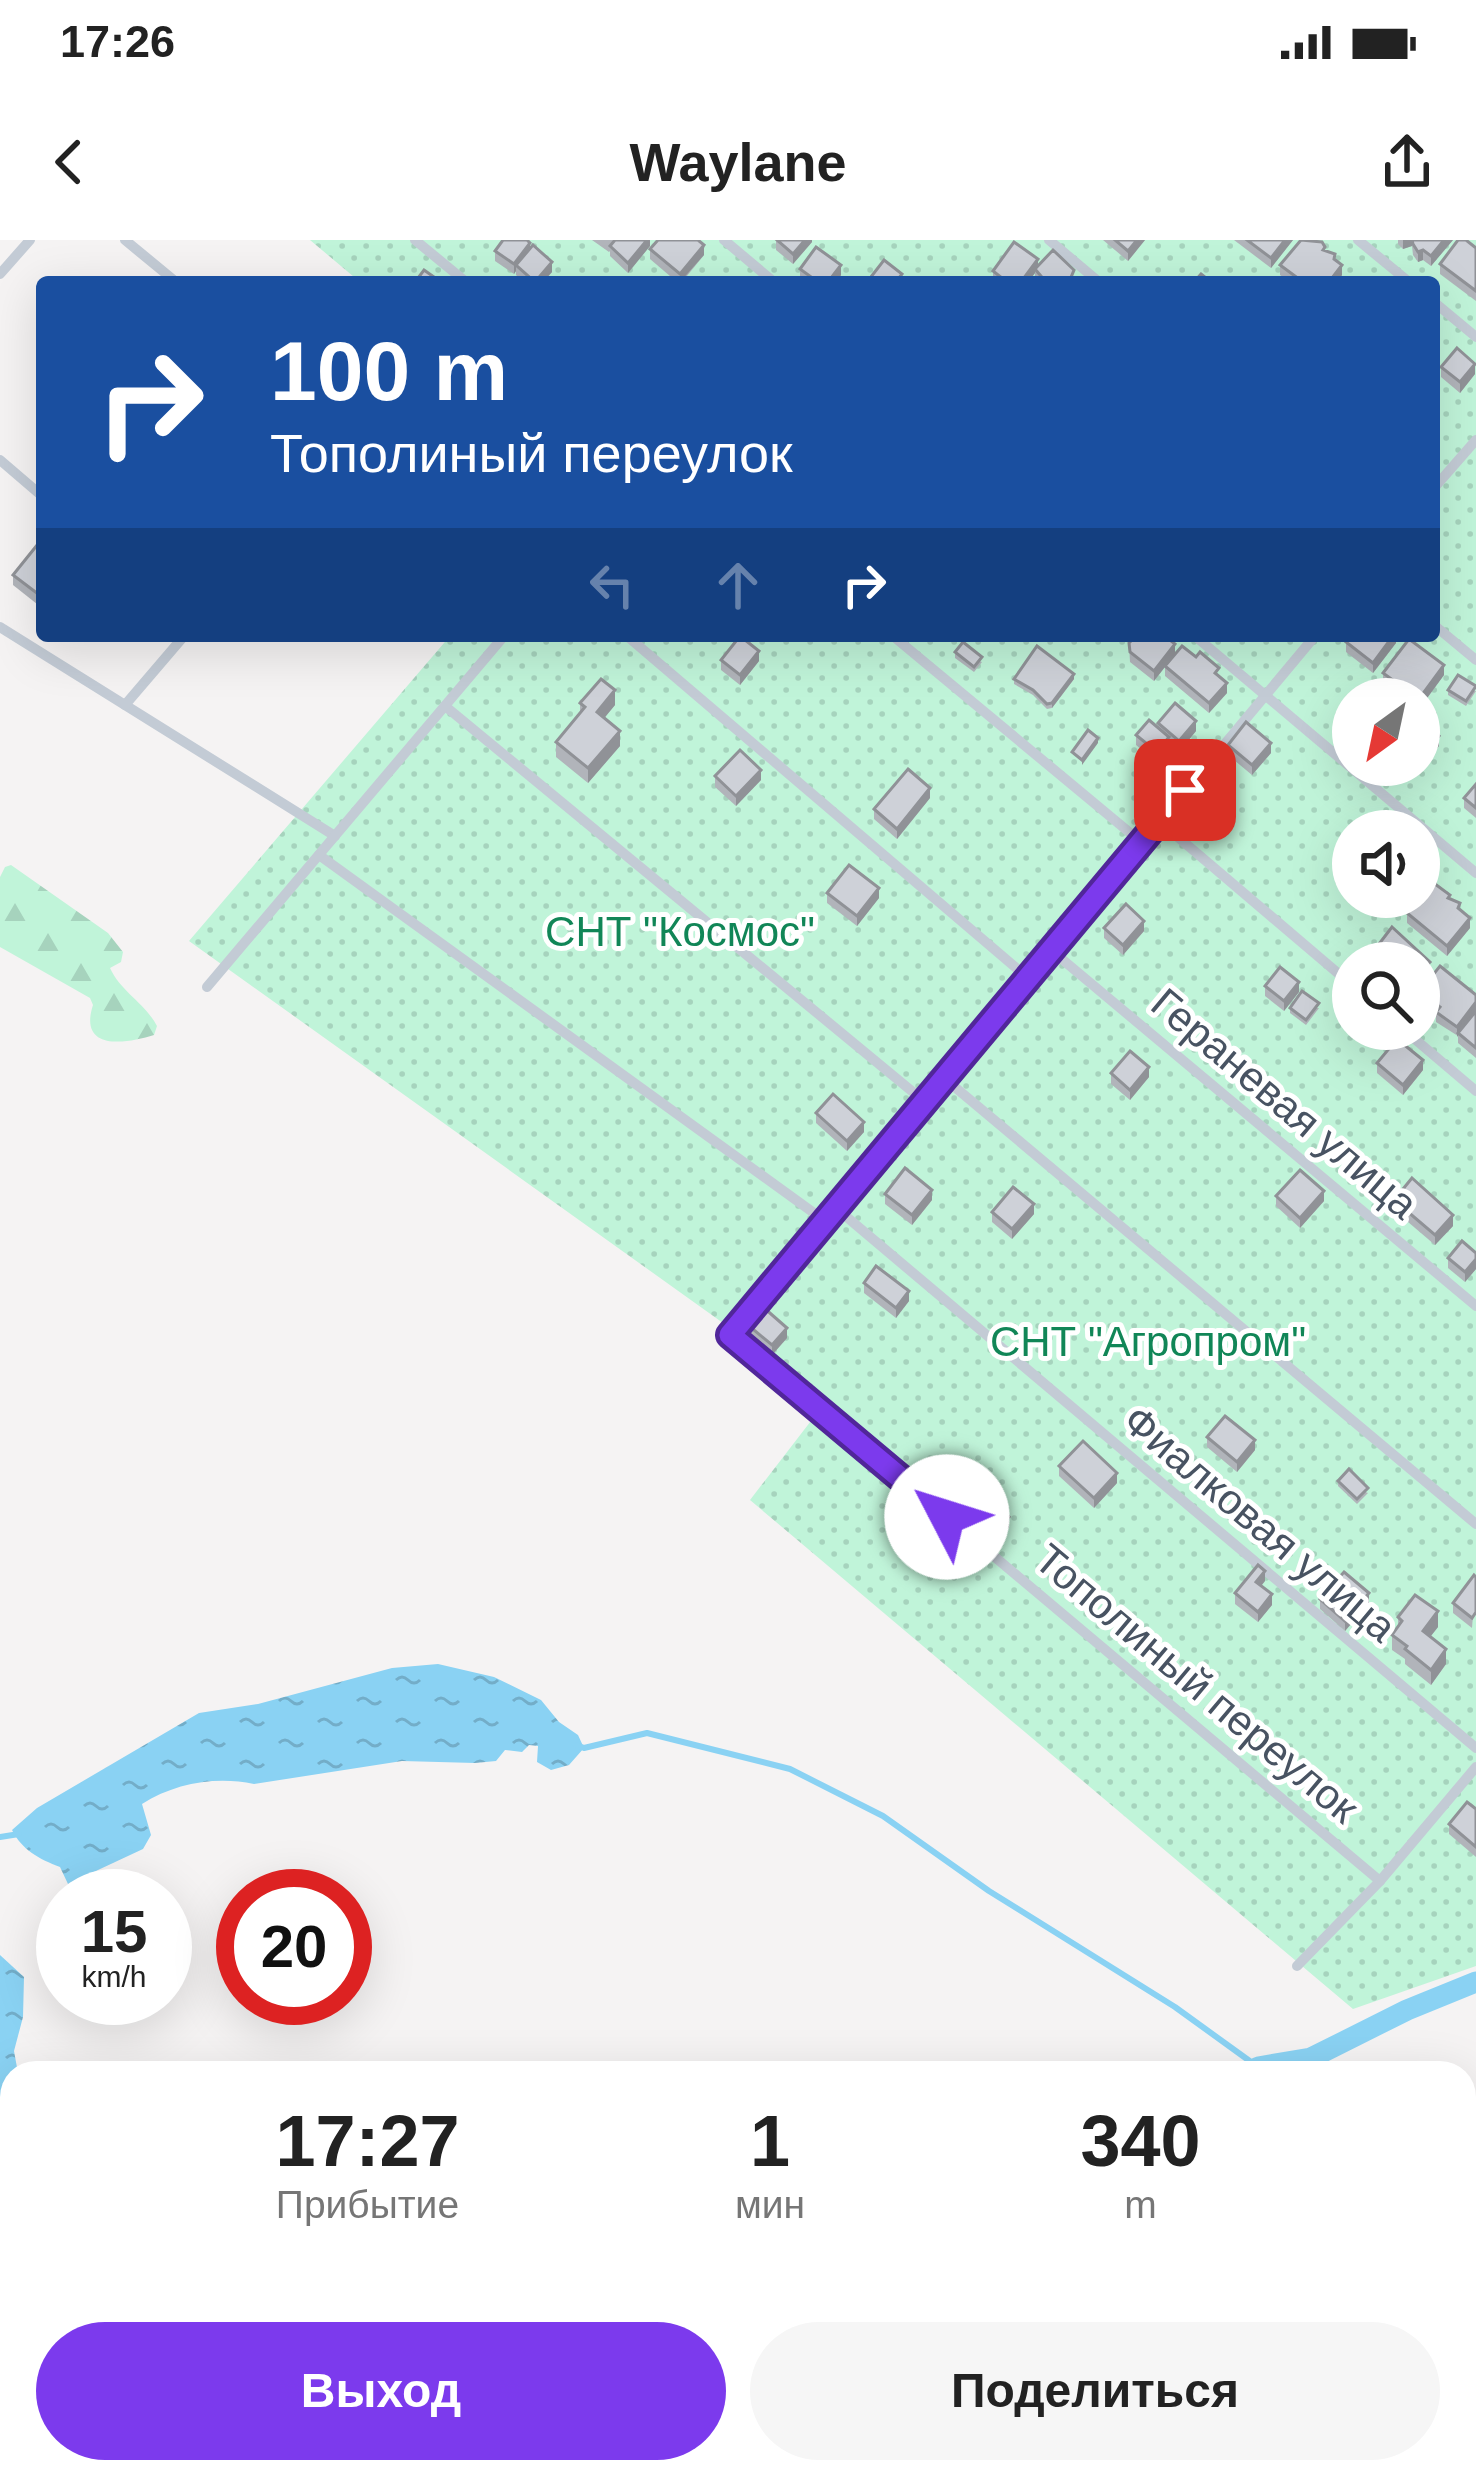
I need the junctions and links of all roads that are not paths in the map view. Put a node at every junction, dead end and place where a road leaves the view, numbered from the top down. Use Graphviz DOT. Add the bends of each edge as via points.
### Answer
graph roads {
  1 [pos="30,240"];
  2 [pos="125,240"];
  3 [pos="415,240"];
  4 [pos="724,240"];
  5 [pos="1049,240"];
  6 [pos="1358,240"];
  7 [pos="0,274"];
  8 [pos="169,276"];
  9 [pos="459,276"];
  10 [pos="767,276"];
  11 [pos="1092,276"];
  12 [pos="1402,276"];
  13 [pos="1440,307"];
  14 [pos="1476,337"];
  15 [pos="1476,440"];
  16 [pos="0,460"];
  17 [pos="1440,481"];
  18 [pos="36,491"];
  19 [pos="0,627"];
  20 [pos="1440,630"];
  21 [pos="179,642"];
  22 [pos="499,642"];
  23 [pos="634,642"];
  24 [pos="899,642"];
  25 [pos="1202,642"];
  26 [pos="1310,642"];
  27 [pos="1476,660"];
  28 [pos="1264,694"];
  29 [pos="125,705"];
  30 [pos="445,706"];
  31 [pos="1159,821"];
  32 [pos="335,836"];
  33 [pos="1141,842"];
  34 [pos="319,855"];
  35 [pos="1476,873"];
  36 [pos="1051,950"];
  37 [pos="1332,968"];
  38 [pos="1028,978"];
  39 [pos="207,987"];
  40 [pos="1428,1050"];
  41 [pos="944,1078"];
  42 [pos="1476,1090"];
  43 [pos="925,1102"];
  44 [pos="836,1208"];
  45 [pos="825,1221"];
  46 [pos="1476,1306"];
  47 [pos="1476,1524"];
  48 [pos="1476,1748"];
  49 [pos="1476,1766"];
  50 [pos="1381,1881"];
  51 [pos="1297,1966"];
  1 -- 7 [label="lane"];
  2 -- 8 [label="lane"];
  3 -- 9 [label="lane"];
  4 -- 10 [label="lane"];
  5 -- 11 [label="lane"];
  6 -- 12 [label="lane"];
  13 -- 14 [label="lane"];
  15 -- 17 [label="lane"];
  16 -- 18 [label="lane"];
  19 -- 29 [label="lane"];
  20 -- 27 [label="lane"];
  21 -- 29 [label="lane"];
  22 -- 30 [label="lane"];
  23 -- 38 [label="lane"];
  24 -- 33 [label="lane"];
  25 -- 28 [label="lane"];
  26 -- 28 [label="lane, Тополиный переулок"];
  28 -- 31 [label="lane, Тополиный переулок"];
  28 -- 35 [label="lane"];
  29 -- 32 [label="lane"];
  30 -- 32 [label="lane"];
  30 -- 43 [label="lane"];
  31 -- 33 [label="lane, Тополиный переулок"];
  31 -- 37 [label="lane"];
  32 -- 34 [label="lane"];
  33 -- 36 [label="lane, Тополиный переулок"];
  34 -- 39 [label="lane"];
  34 -- 45 [label="lane"];
  36 -- 38 [label="lane, Тополиный переулок"];
  36 -- 46 [label="lane, Гераневая улица"];
  38 -- 41 [label="lane, Тополиный переулок"];
  40 -- 42 [label="lane"];
  41 -- 43 [label="lane, Тополиный переулок"];
  41 -- 47 [label="lane"];
  43 -- 44 [label="lane, Тополиный переулок"];
  44 -- 45 [label="lane, Тополиный переулок"];
  44 -- 48 [label="lane, Фиалковая улица"];
  45 -- 50 [label="lane, Тополиный переулок" via="730,1335"];
  49 -- 50 [label="lane"];
  50 -- 51 [label="lane"];
}
